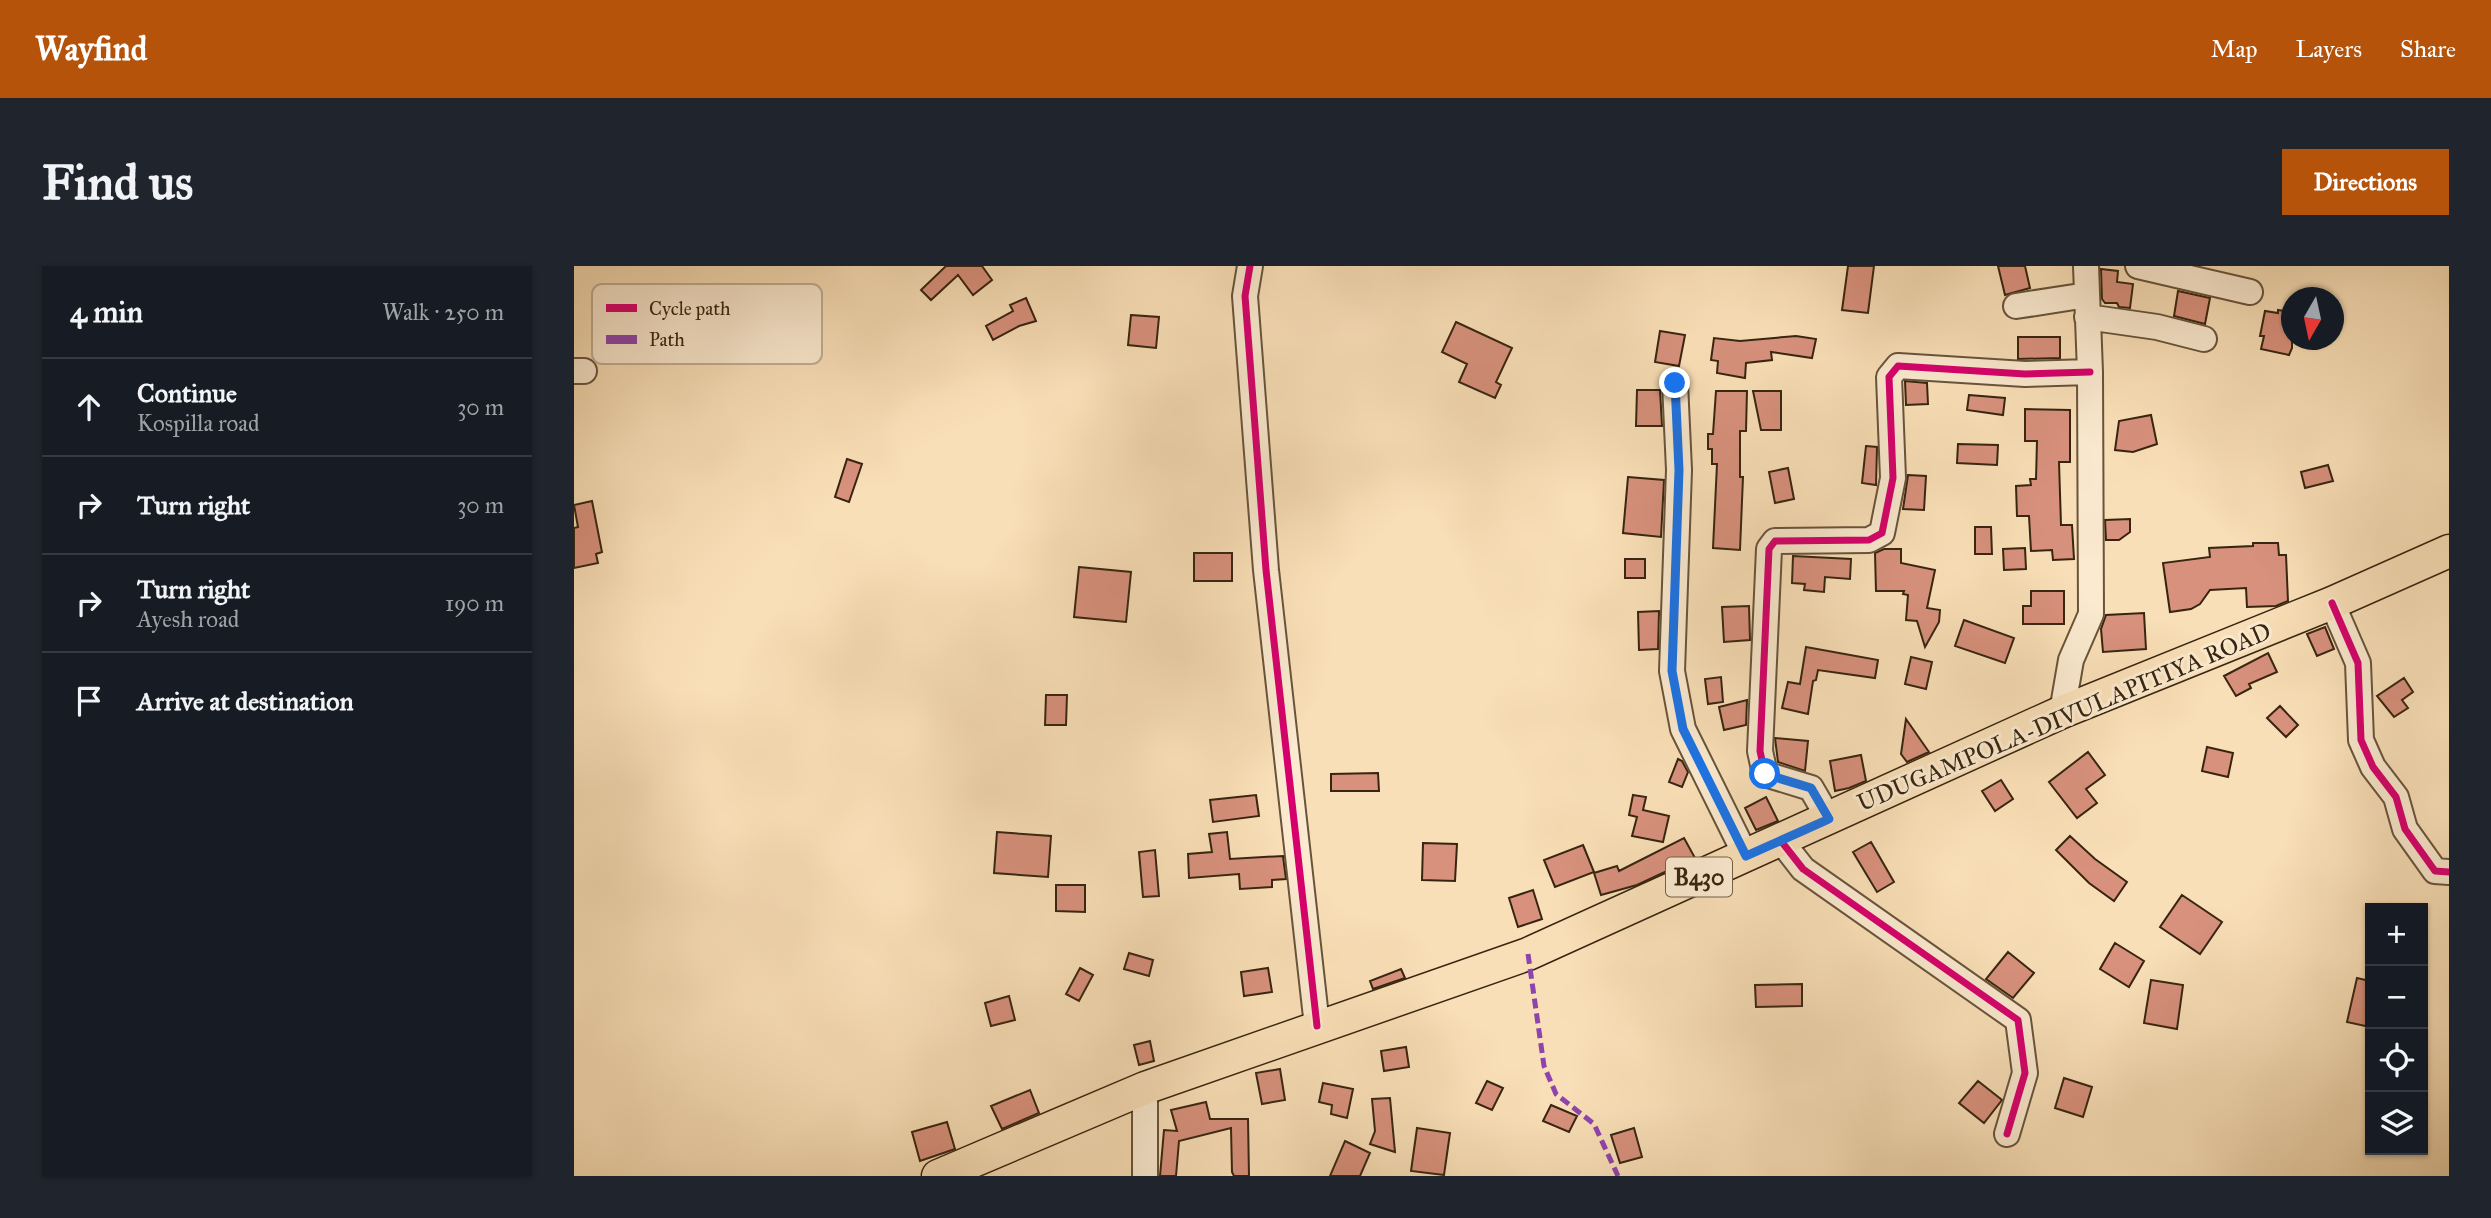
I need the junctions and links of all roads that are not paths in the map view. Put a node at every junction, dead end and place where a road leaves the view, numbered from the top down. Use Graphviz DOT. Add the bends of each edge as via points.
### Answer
graph roads {
  1 [pos="1250,266"];
  2 [pos="2086,266"];
  3 [pos="2138,266"];
  4 [pos="2250,292"];
  5 [pos="2016,306"];
  6 [pos="2087,306"];
  7 [pos="2204,339"];
  8 [pos="2090,372"];
  9 [pos="1675,383"];
  10 [pos="2449,551"];
  11 [pos="2332,603"];
  12 [pos="2062,712"];
  13 [pos="1829,819"];
  14 [pos="1781,841"];
  15 [pos="1746,856"];
  16 [pos="2449,872"];
  17 [pos="1317,1026"];
  18 [pos="1145,1088"];
  19 [pos="2007,1134"];
  20 [pos="938,1176"];
  21 [pos="1145,1176"];
  1 -- 17 [label="street" via="1245,296 1266,570"];
  2 -- 6 [label="street"];
  3 -- 4 [label="street"];
  5 -- 6 [label="street"];
  6 -- 7 [label="street"];
  6 -- 8 [label="street"];
  8 -- 12 [label="street" via="2091,614 2071,660"];
  8 -- 13 [label="street" via="2025,374 1898,366 1889,377 1893,478 1882,533 1869,540 1775,541 1769,549 1760,751 1765,774 1811,788"];
  9 -- 15 [label="street" via="1679,470 1672,671 1683,729"];
  10 -- 11 [label="main road, UDUGAMPOLA-DIVULAPITIYA ROAD / B430"];
  11 -- 12 [label="main road, UDUGAMPOLA-DIVULAPITIYA ROAD / B430"];
  11 -- 16 [label="street" via="2358,663 2361,740 2372,767 2396,797 2405,829 2435,871"];
  12 -- 13 [label="main road, UDUGAMPOLA-DIVULAPITIYA ROAD / B430"];
  13 -- 14 [label="main road, UDUGAMPOLA-DIVULAPITIYA ROAD / B430"];
  14 -- 15 [label="main road, UDUGAMPOLA-DIVULAPITIYA ROAD / B430"];
  14 -- 19 [label="street" via="1803,869 2018,1020 2025,1073"];
  15 -- 17 [label="main road, UDUGAMPOLA-DIVULAPITIYA ROAD / B430" via="1528,954"];
  17 -- 18 [label="main road, UDUGAMPOLA-DIVULAPITIYA ROAD / B430"];
  18 -- 20 [label="main road, UDUGAMPOLA-DIVULAPITIYA ROAD / B430"];
  18 -- 21 [label="street"];
}
